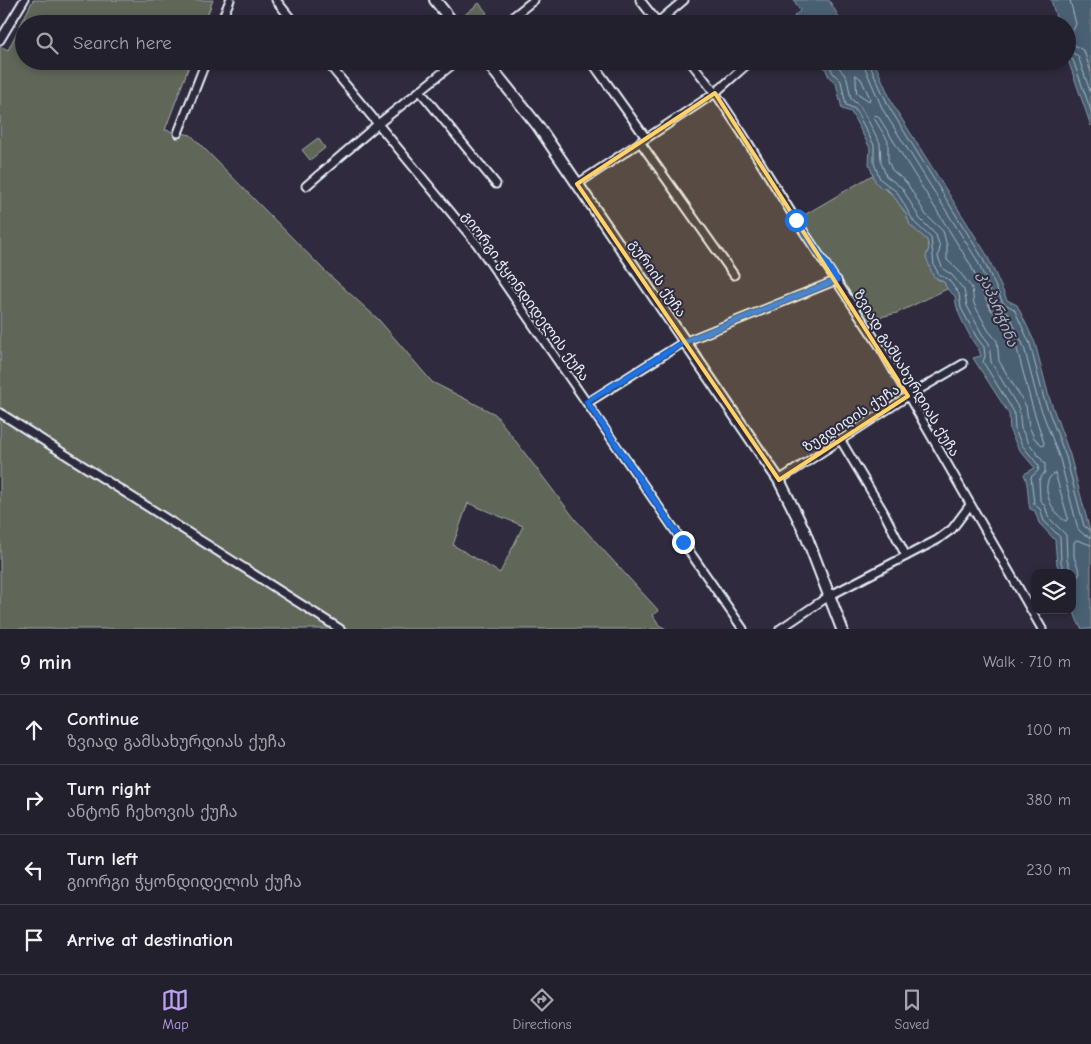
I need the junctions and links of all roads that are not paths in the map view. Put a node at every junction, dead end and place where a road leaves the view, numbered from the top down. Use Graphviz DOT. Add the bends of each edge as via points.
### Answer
graph roads {
  1 [pos="24,0"];
  2 [pos="230,0"];
  3 [pos="276,0"];
  4 [pos="435,0"];
  5 [pos="534,0"];
  6 [pos="640,0"];
  7 [pos="684,0"];
  8 [pos="15,15"];
  9 [pos="15,15"];
  10 [pos="224,15"];
  11 [pos="288,15"];
  12 [pos="447,15"];
  13 [pos="515,15"];
  14 [pos="652,15"];
  15 [pos="668,15"];
  16 [pos="0,41"];
  17 [pos="202,70"];
  18 [pos="333,70"];
  19 [pos="446,70"];
  20 [pos="493,70"];
  21 [pos="597,70"];
  22 [pos="697,70"];
  23 [pos="741,70"];
  24 [pos="420,91"];
  25 [pos="715,93"];
  26 [pos="378,124"];
  27 [pos="178,133"];
  28 [pos="643,140"];
  29 [pos="496,184"];
  30 [pos="577,184"];
  31 [pos="306,186"];
  32 [pos="734,275"];
  33 [pos="837,280"];
  34 [pos="684,342"];
  35 [pos="963,364"];
  36 [pos="908,396"];
  37 [pos="587,402"];
  38 [pos="0,413"];
  39 [pos="840,439"];
  40 [pos="779,480"];
  41 [pos="970,505"];
  42 [pos="906,556"];
  43 [pos="829,596"];
  44 [pos="340,629"];
  45 [pos="743,629"];
  46 [pos="780,629"];
  47 [pos="842,629"];
  48 [pos="1042,629"];
  1 -- 8 [label="street"];
  2 -- 10 [label="street"];
  3 -- 11 [label="street"];
  4 -- 12 [label="highway"];
  5 -- 13 [label="street"];
  6 -- 14 [label="street"];
  7 -- 15 [label="street"];
  9 -- 16 [label="street"];
  17 -- 27 [label="street"];
  18 -- 26 [label="street, გიორგი ჭყონდიდელის ქუჩა"];
  19 -- 24 [label="street"];
  20 -- 30 [label="highway, გურიის ქუჩა" via="538,126"];
  21 -- 28 [label="street"];
  22 -- 25 [label="street, ზვიად გამსახურდიას ქუჩა"];
  23 -- 25 [label="street"];
  24 -- 26 [label="street"];
  24 -- 29 [label="street"];
  25 -- 28 [label="street"];
  25 -- 33 [label="street, ზვიად გამსახურდიას ქუჩა"];
  26 -- 31 [label="street"];
  26 -- 37 [label="street, გიორგი ჭყონდიდელის ქუჩა" via="476,244"];
  28 -- 30 [label="street"];
  28 -- 32 [label="street"];
  30 -- 34 [label="highway, გურიის ქუჩა"];
  33 -- 34 [label="street"];
  33 -- 36 [label="street, ზვიად გამსახურდიას ქუჩა"];
  34 -- 37 [label="street"];
  34 -- 40 [label="highway, გურიის ქუჩა"];
  35 -- 36 [label="street, ზუგდიდის ქუჩა"];
  36 -- 39 [label="street, ზუგდიდის ქუჩა"];
  36 -- 41 [label="street, ზვიად გამსახურდიას ქუჩა"];
  37 -- 45 [label="street, გიორგი ჭყონდიდელის ქუჩა"];
  38 -- 44 [label="street"];
  39 -- 40 [label="street, ზუგდიდის ქუჩა"];
  39 -- 42 [label="street"];
  40 -- 43 [label="highway, გურიის ქუჩა" via="804,530"];
  41 -- 42 [label="street" via="952,529"];
  41 -- 48 [label="street, ზვიად გამსახურდიას ქუჩა"];
  42 -- 43 [label="street"];
  43 -- 46 [label="street"];
  43 -- 47 [label="highway, გურიის ქუჩა"];
}
